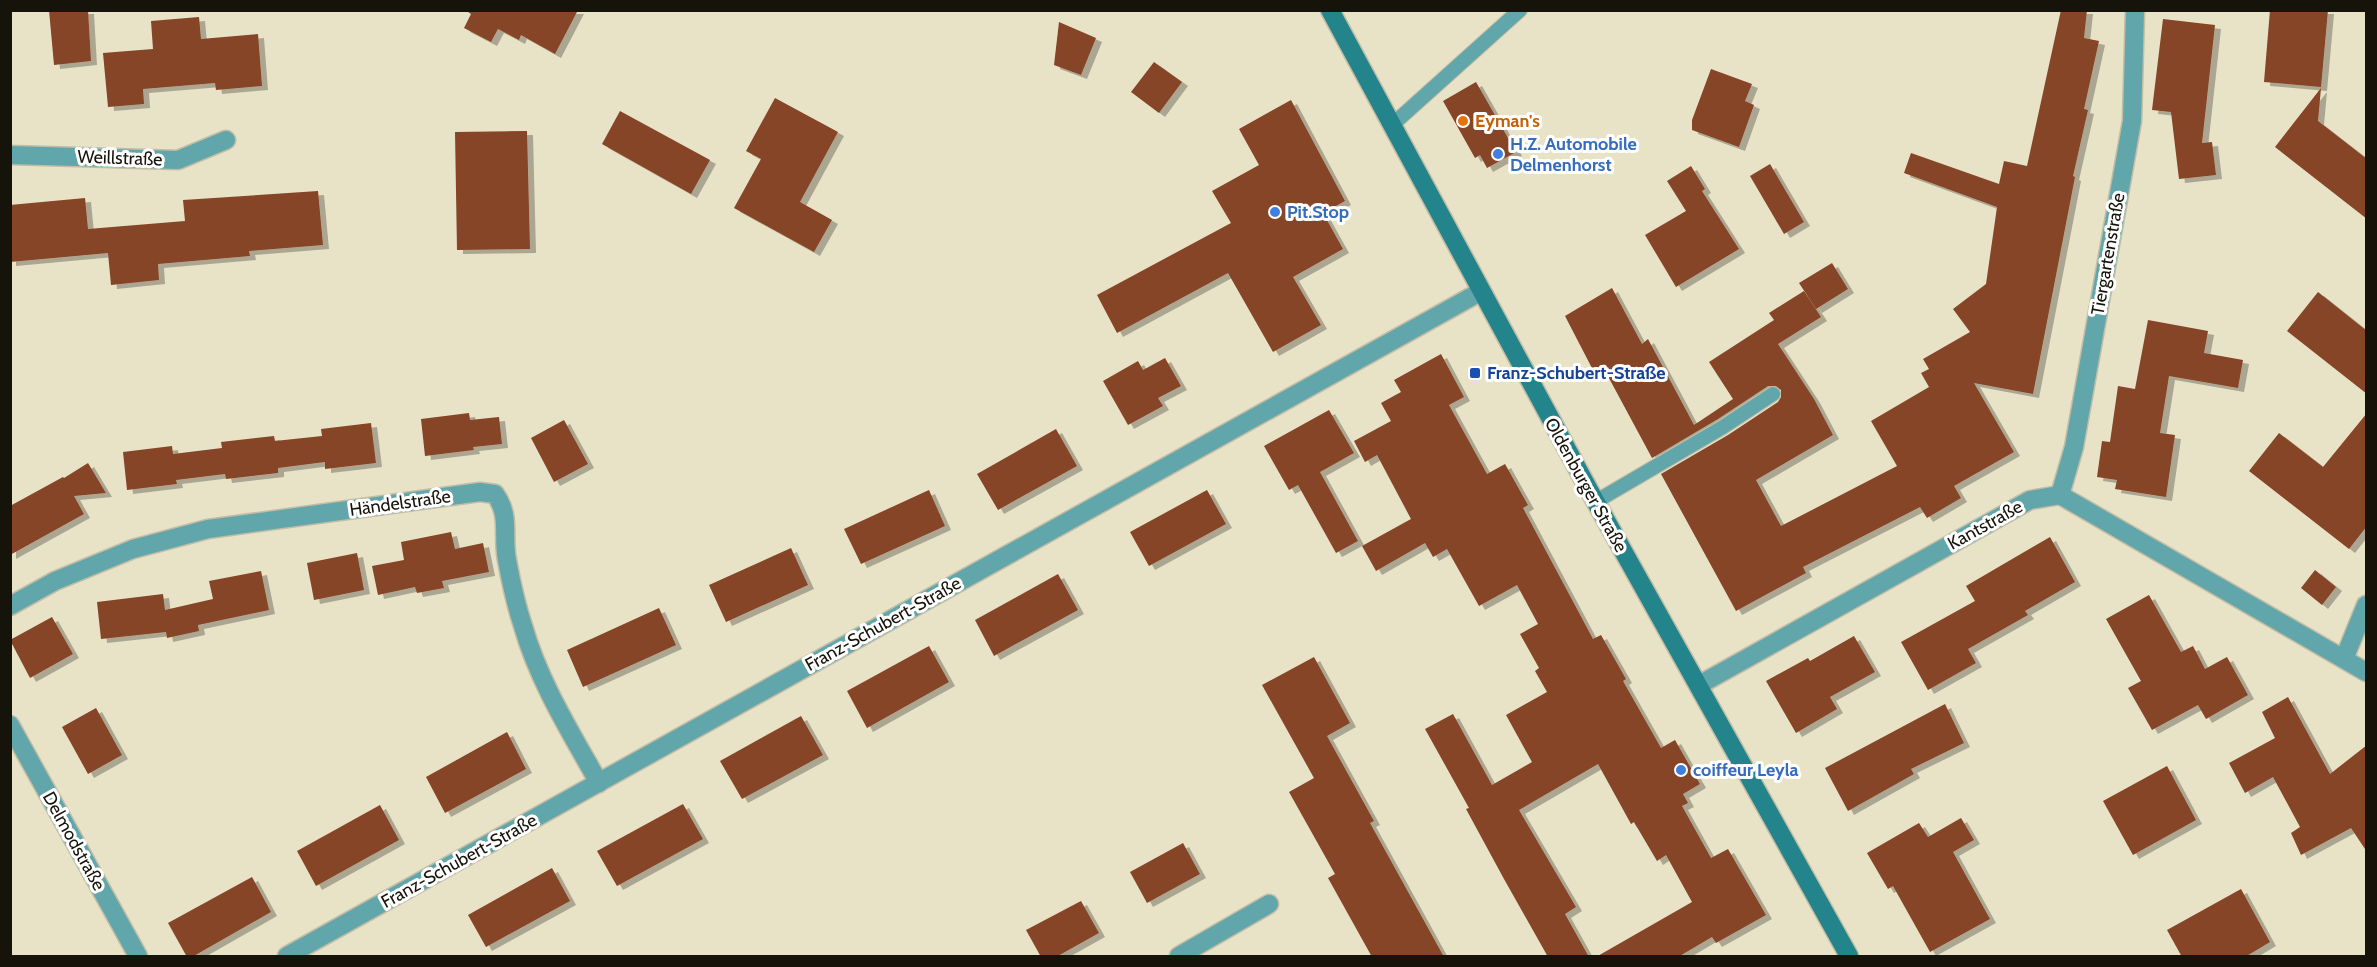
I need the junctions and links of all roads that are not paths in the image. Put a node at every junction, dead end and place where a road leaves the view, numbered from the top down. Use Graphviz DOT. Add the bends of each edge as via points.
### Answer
graph roads {
  1 [pos="1330,10"];
  2 [pos="1520,10"];
  3 [pos="2135,10"];
  4 [pos="1392,125"];
  5 [pos="226,140"];
  6 [pos="10,155"];
  7 [pos="1480,291"];
  8 [pos="1773,394"];
  9 [pos="2060,495"];
  10 [pos="1595,502"];
  11 [pos="2367,605"];
  12 [pos="10,606"];
  13 [pos="2344,659"];
  14 [pos="2367,672"];
  15 [pos="1699,686"];
  16 [pos="10,725"];
  17 [pos="599,783"];
  18 [pos="1269,904"];
  19 [pos="138,957"];
  20 [pos="286,957"];
  21 [pos="1179,957"];
  22 [pos="1849,957"];
  1 -- 4 [label="main road, Oldenburger Straße"];
  2 -- 4 [label="lane"];
  3 -- 9 [label="street, Tiergartenstraße" via="2132,121 2074,447"];
  4 -- 7 [label="main road, Oldenburger Straße"];
  5 -- 6 [label="street, Weillstraße" via="178,160"];
  7 -- 10 [label="main road, Oldenburger Straße"];
  7 -- 17 [label="street, Franz-Schubert-Straße"];
  8 -- 10 [label="lane"];
  9 -- 13 [label="street"];
  9 -- 15 [label="street, Kantstraße" via="2030,500"];
  10 -- 15 [label="main road, Oldenburger Straße"];
  11 -- 13 [label="street"];
  12 -- 17 [label="street, Händelstraße" via="133,549 208,529 480,492 495,494 505,518 506,558 523,628 555,704"];
  13 -- 14 [label="street"];
  15 -- 22 [label="main road, Oldenburger Straße"];
  16 -- 19 [label="street, Delmodstraße"];
  17 -- 20 [label="street, Franz-Schubert-Straße"];
  18 -- 21 [label="street"];
}
